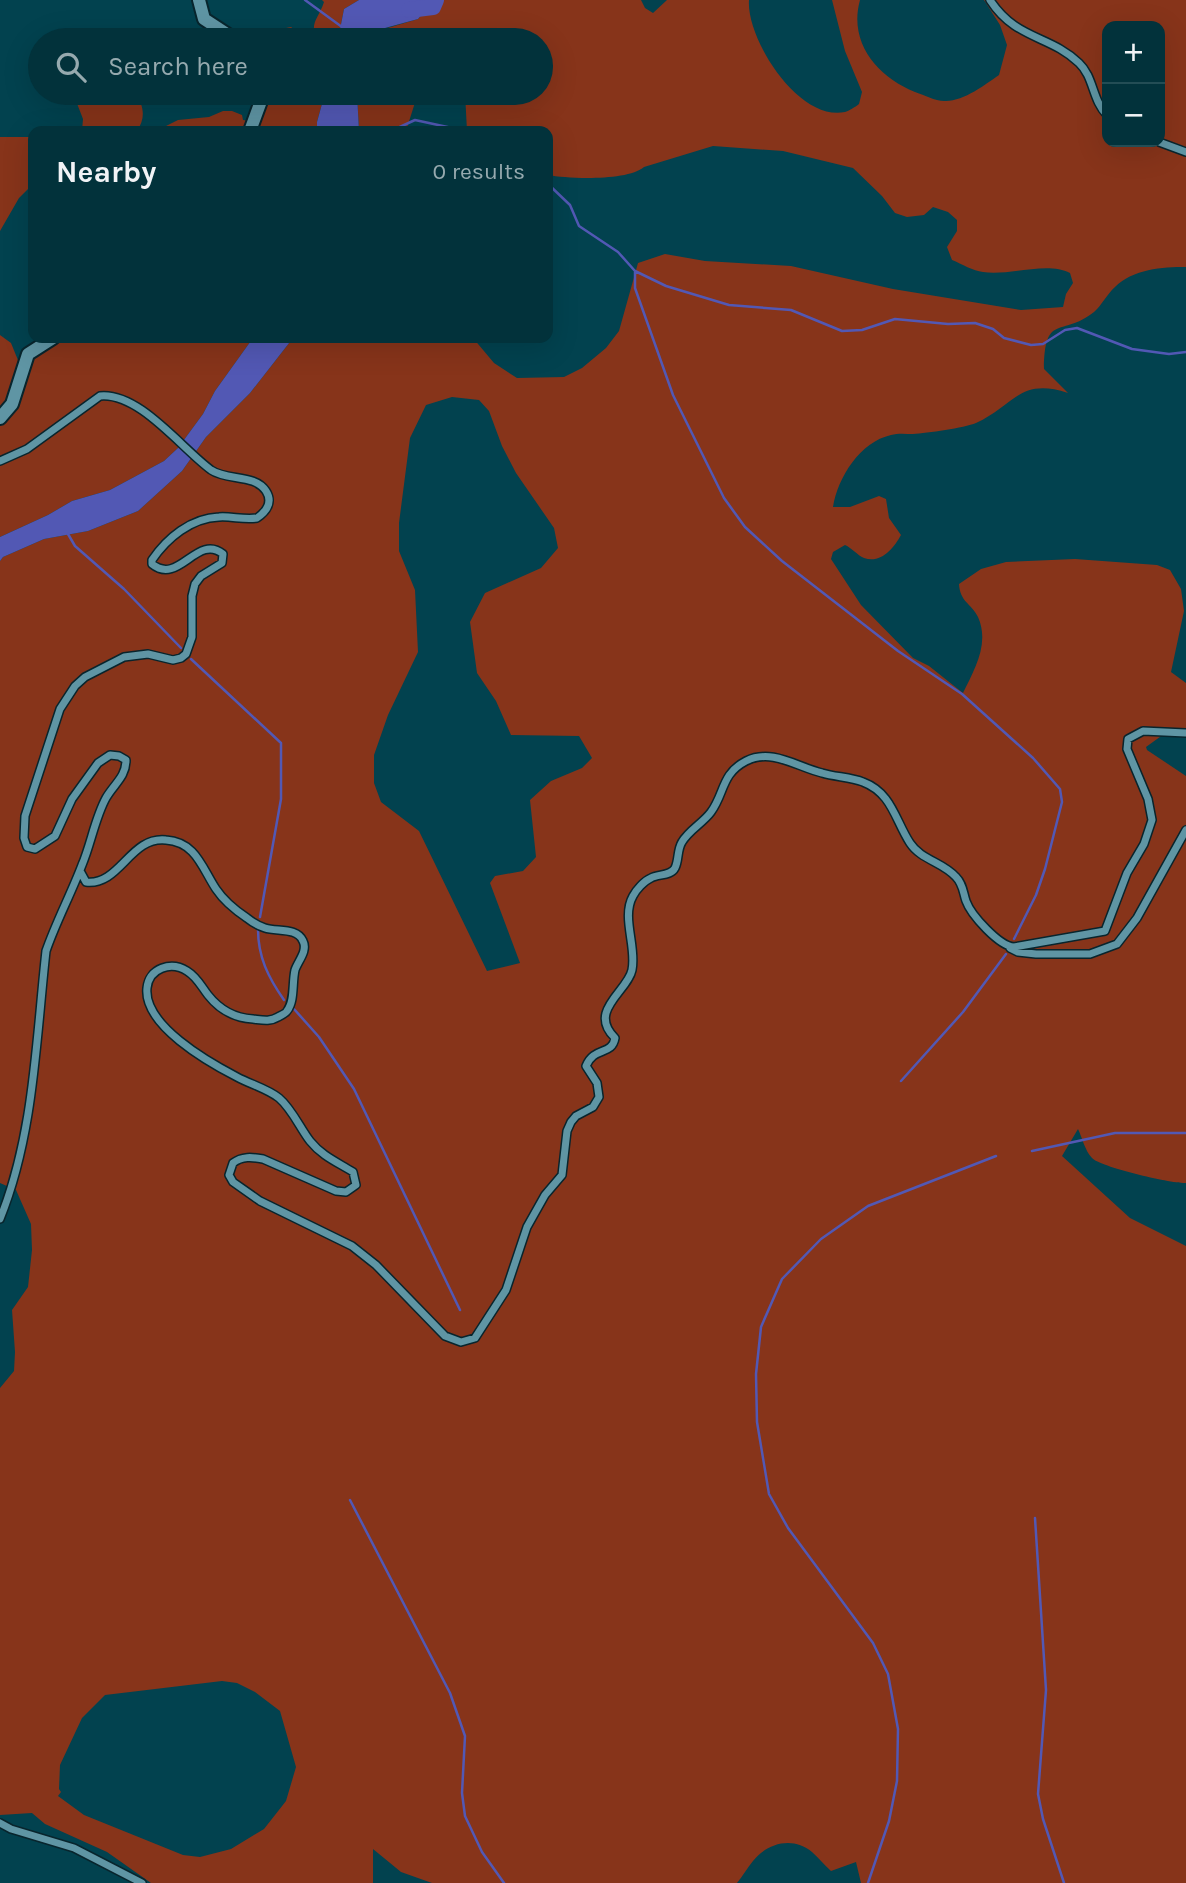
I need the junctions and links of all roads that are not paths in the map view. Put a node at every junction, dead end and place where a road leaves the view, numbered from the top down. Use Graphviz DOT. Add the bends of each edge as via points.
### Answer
graph roads {
  1 [pos="199,0"];
  2 [pos="989,0"];
  3 [pos="218,28"];
  4 [pos="260,105"];
  5 [pos="1102,110"];
  6 [pos="252,126"];
  7 [pos="1165,144"];
  8 [pos="1186,152"];
  9 [pos="45,343"];
  10 [pos="0,418"];
  11 [pos="0,461"];
  12 [pos="1186,733"];
  13 [pos="1186,830"];
  14 [pos="80,872"];
  15 [pos="1006,946"];
  16 [pos="0,1219"];
  17 [pos="0,1823"];
  18 [pos="142,1883"];
  1 -- 3 [label="street" via="204,19"];
  2 -- 5 [label="street" via="1021,31 1079,63"];
  4 -- 6 [label="street"];
  7 -- 8 [label="street"];
  9 -- 10 [label="street" via="28,354 12,404"];
  11 -- 14 [label="street" via="27,449 100,396 111,395 129,403 224,477 258,483 268,494 268,507 262,514 251,519 203,518 165,543 152,560 160,570 173,570 203,550 223,554 222,563 195,584 186,654 173,660 148,654 124,657 85,677 60,709 25,816 27,847 35,849 55,836 72,799 99,763 110,755 126,760 124,773 106,798"];
  12 -- 15 [label="street" via="1143,731 1128,739 1127,748 1152,820 1105,930"];
  13 -- 15 [label="street" via="1137,918 1116,944 1090,954 1036,954"];
  14 -- 15 [label="street" via="86,881 97,883 152,841 180,843 202,861 215,888 247,918 263,928 298,934 305,945 292,985 292,1001 287,1012 271,1021 226,1012 197,979 177,967 153,973 148,1003 159,1021 193,1051 281,1099 312,1143 356,1178 352,1190 336,1191 254,1157 233,1163 229,1175 233,1182 260,1201 352,1246 445,1336 461,1342 475,1338 506,1290 527,1227 562,1175 571,1122 599,1097 597,1083 586,1066 595,1053 614,1045 606,1013 632,973 629,921 633,897 650,878 675,867 681,843 710,814 722,786 738,766 757,757 779,758 864,782 877,790 890,803 914,848 957,877 971,911"];
  14 -- 16 [label="street" via="46,951 34,1073 18,1166"];
  17 -- 18 [label="street" via="74,1848"];
}
